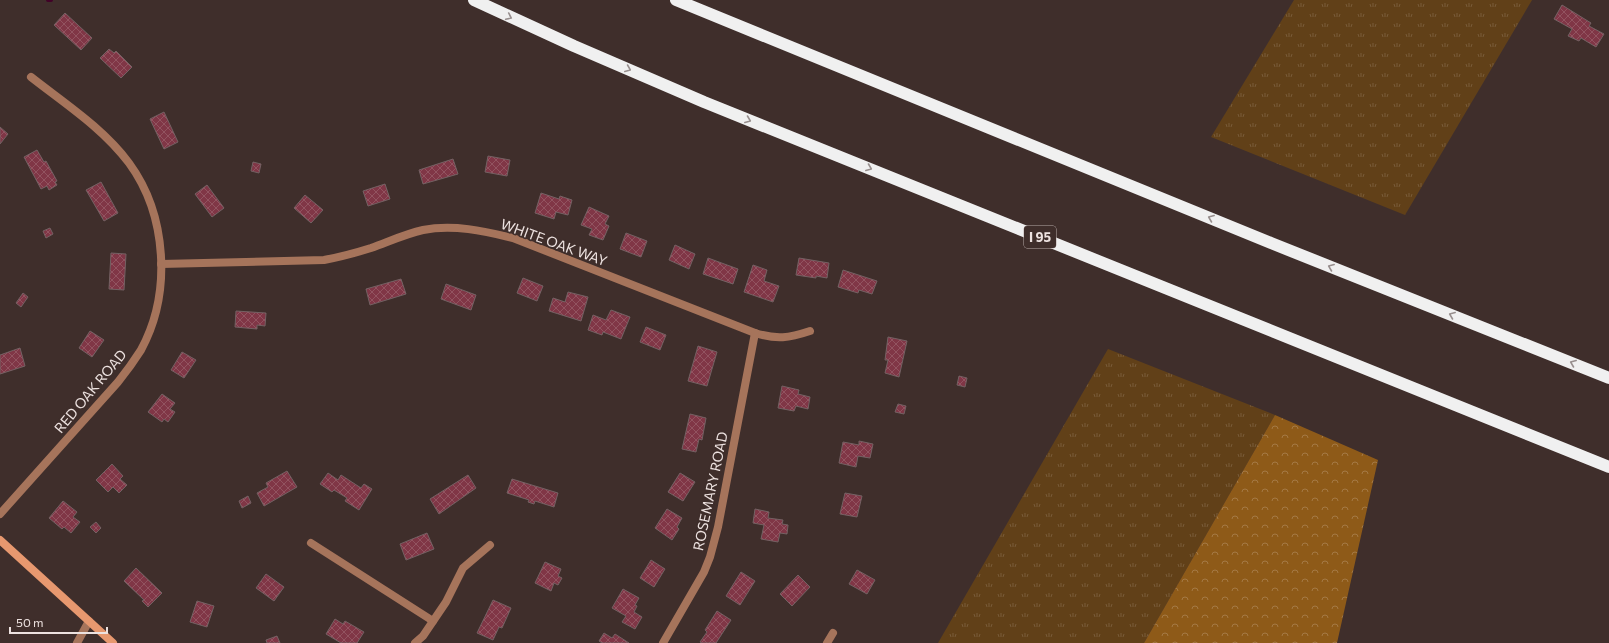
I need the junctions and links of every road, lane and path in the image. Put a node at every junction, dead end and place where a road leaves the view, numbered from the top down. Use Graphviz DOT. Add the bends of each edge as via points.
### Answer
graph roads {
  1 [pos="474,0"];
  2 [pos="676,0"];
  3 [pos="31,77"];
  4 [pos="161,264"];
  5 [pos="810,331"];
  6 [pos="755,333"];
  7 [pos="1609,378"];
  8 [pos="1609,467"];
  9 [pos="0,514"];
  10 [pos="0,540"];
  11 [pos="311,543"];
  12 [pos="490,545"];
  13 [pos="89,621"];
  14 [pos="434,621"];
  15 [pos="833,633"];
  16 [pos="78,643"];
  17 [pos="112,643"];
  18 [pos="415,643"];
  19 [pos="663,643"];
  20 [pos="827,643"];
  1 -- 8 [label="highway, I 95, one-way" via="726,111"];
  7 -- 2 [label="highway, one-way"];
  3 -- 4 [label="street, RED OAK ROAD" via="99,131 129,163 155,217"];
  4 -- 6 [label="street, WHITE OAK WAY" via="324,260 345,256 424,230 450,227 472,229 513,238"];
  4 -- 9 [label="street, RED OAK ROAD" via="156,309 140,351 118,382"];
  5 -- 6 [label="street, WHITE OAK WAY" via="781,338"];
  6 -- 19 [label="street, ROSEMARY ROAD" via="710,557"];
  10 -- 13 [label="street"];
  11 -- 14 [label="street"];
  12 -- 14 [label="street" via="463,568"];
  13 -- 16 [label="street"];
  13 -- 17 [label="street"];
  14 -- 18 [label="street"];
  15 -- 20 [label="street"];
}
